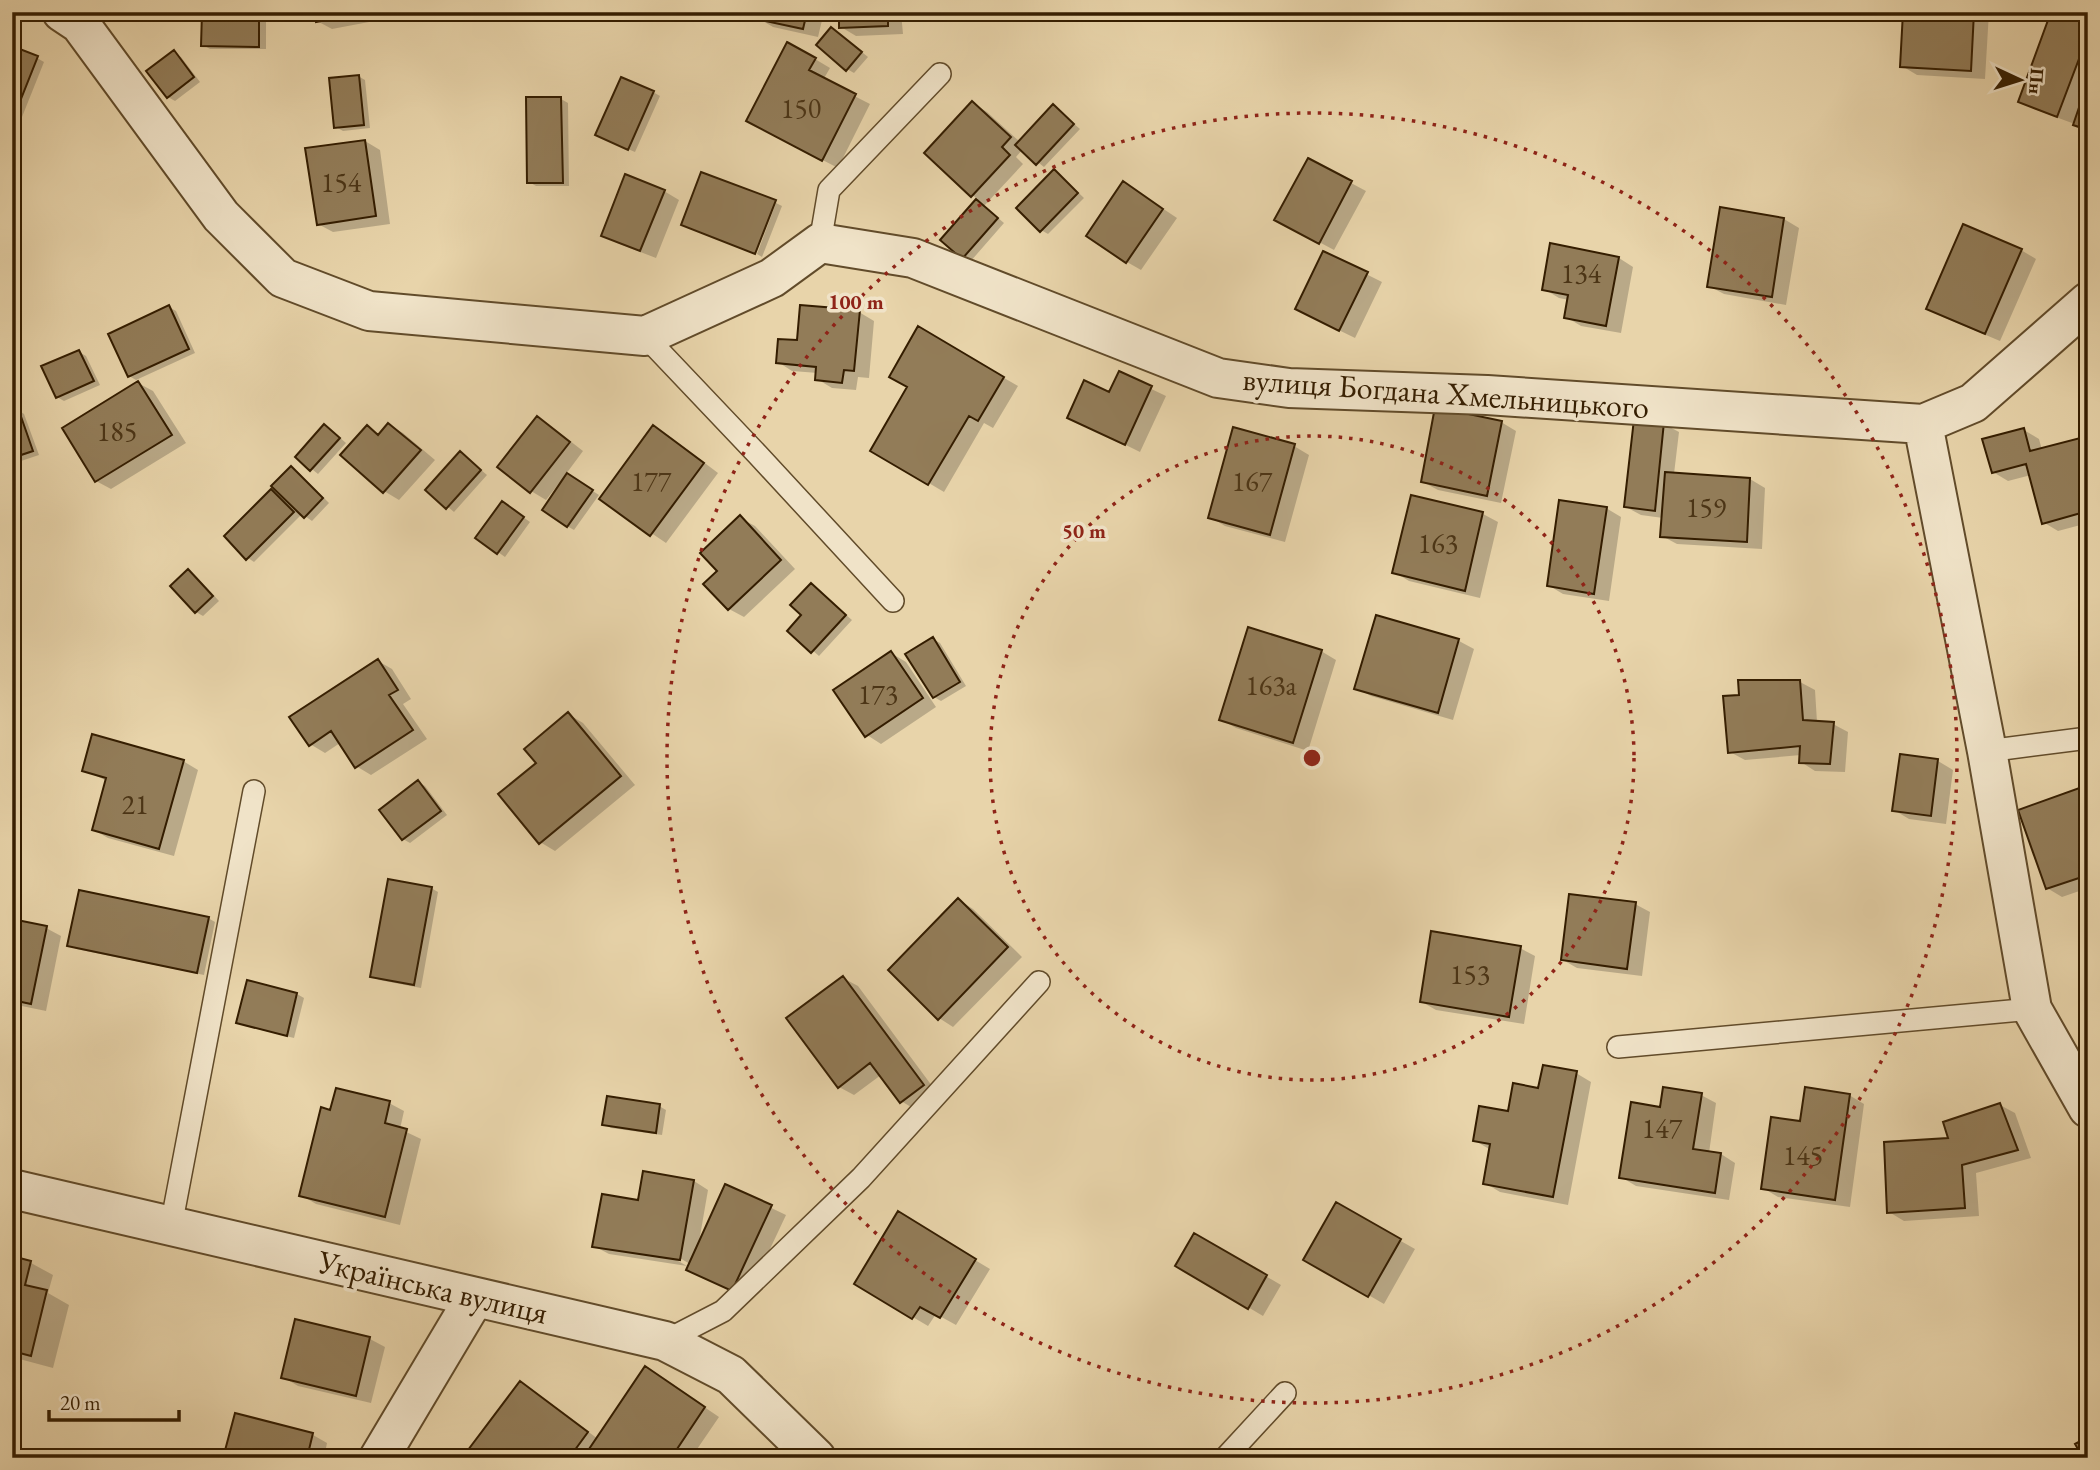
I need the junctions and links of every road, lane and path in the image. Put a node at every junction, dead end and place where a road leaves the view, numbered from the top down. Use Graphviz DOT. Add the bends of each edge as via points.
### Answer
graph roads {
  1 [pos="62,12"];
  2 [pos="940,74"];
  3 [pos="820,243"];
  4 [pos="2088,302"];
  5 [pos="645,336"];
  6 [pos="1923,424"];
  7 [pos="893,601"];
  8 [pos="2088,738"];
  9 [pos="1986,751"];
  10 [pos="254,791"];
  11 [pos="1039,982"];
  12 [pos="2032,1009"];
  13 [pos="1618,1047"];
  14 [pos="2088,1108"];
  15 [pos="12,1189"];
  16 [pos="171,1226"];
  17 [pos="475,1297"];
  18 [pos="665,1341"];
  19 [pos="1285,1394"];
  20 [pos="379,1458"];
  21 [pos="816,1458"];
  22 [pos="1225,1458"];
  1 -- 5 [label="street" via="80,24 221,216 283,278 369,311"];
  2 -- 3 [label="lane" via="830,191"];
  3 -- 5 [label="street" via="772,278"];
  3 -- 6 [label="street, вулиця Богдана Хмельницького" via="913,258 1217,378 1289,388 1487,395"];
  4 -- 6 [label="street, вулиця Богдана Хмельницького" via="1973,403"];
  5 -- 7 [label="lane"];
  6 -- 9 [label="street"];
  8 -- 9 [label="lane"];
  9 -- 12 [label="street"];
  10 -- 16 [label="lane"];
  11 -- 18 [label="lane" via="861,1178 723,1311"];
  12 -- 13 [label="lane"];
  12 -- 14 [label="street"];
  15 -- 16 [label="street, Українська вулиця"];
  16 -- 17 [label="street, Українська вулиця"];
  17 -- 18 [label="street, Українська вулиця"];
  17 -- 20 [label="street"];
  18 -- 21 [label="street, Українська вулиця" via="732,1376"];
  19 -- 22 [label="lane"];
}
